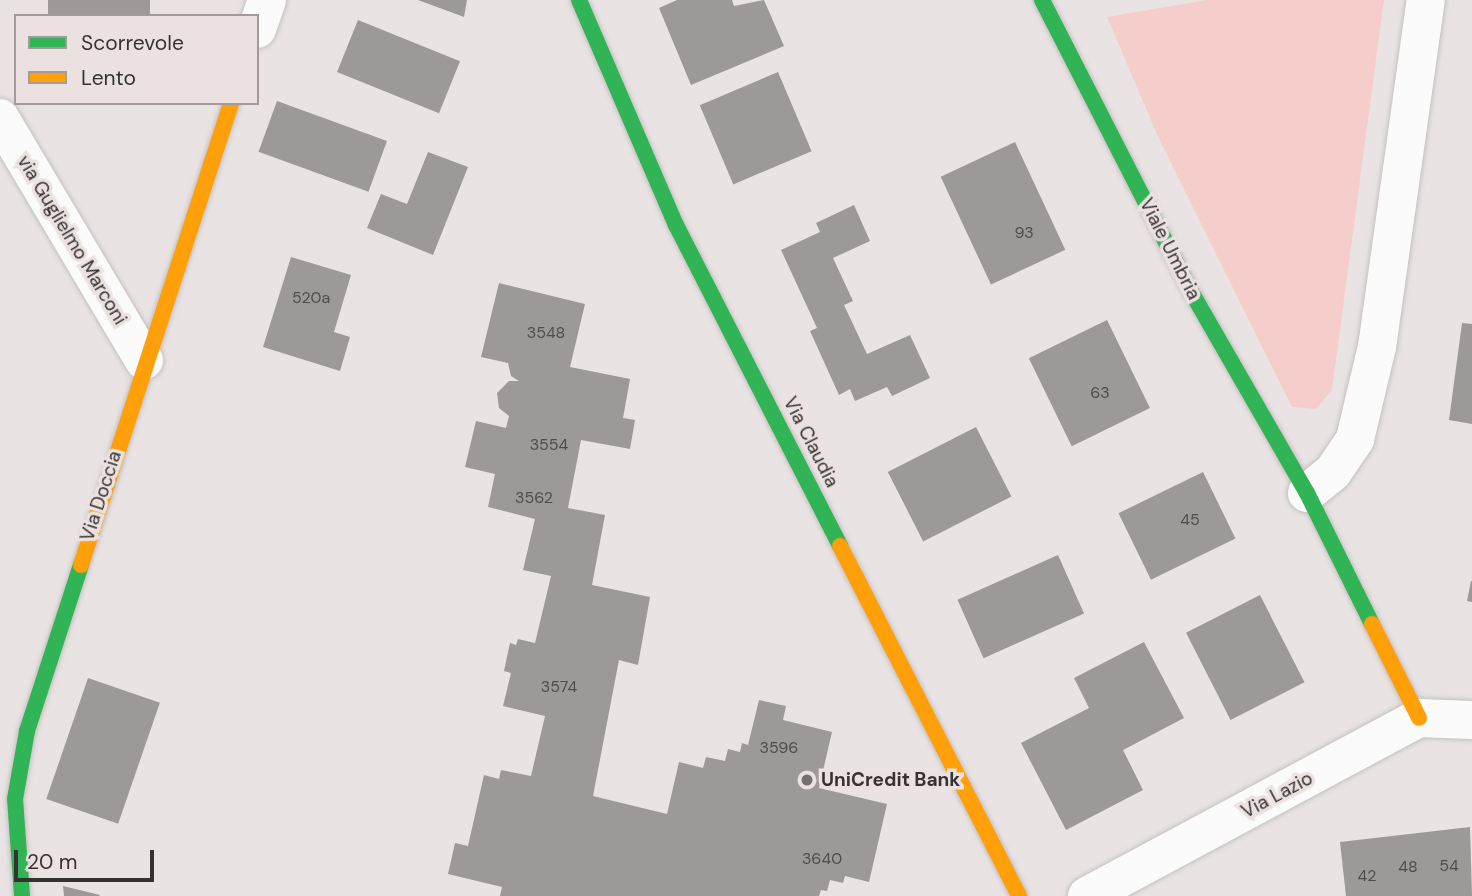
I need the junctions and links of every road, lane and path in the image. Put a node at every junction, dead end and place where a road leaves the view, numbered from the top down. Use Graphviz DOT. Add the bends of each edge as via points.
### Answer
graph roads {
  1 [pos="267,0"];
  2 [pos="579,0"];
  3 [pos="1042,0"];
  4 [pos="1426,0"];
  5 [pos="259,23"];
  6 [pos="230,105"];
  7 [pos="0,118"];
  8 [pos="144,361"];
  9 [pos="1307,493"];
  10 [pos="1419,718"];
  11 [pos="1472,720"];
  12 [pos="22,896"];
  13 [pos="1019,896"];
  14 [pos="1087,896"];
  1 -- 5 [label="street"];
  2 -- 13 [label="street, Via Claudia" via="676,225"];
  3 -- 9 [label="street, Viale Umbria" via="1193,295"];
  4 -- 9 [label="street" via="1374,360 1355,439 1334,472"];
  6 -- 8 [label="street, Via Doccia"];
  7 -- 8 [label="street, via Guglielmo Marconi"];
  8 -- 12 [label="street, Via Doccia" via="27,731 15,799"];
  9 -- 10 [label="street, Viale Umbria"];
  10 -- 11 [label="street"];
  10 -- 14 [label="street, Via Lazio"];
}
